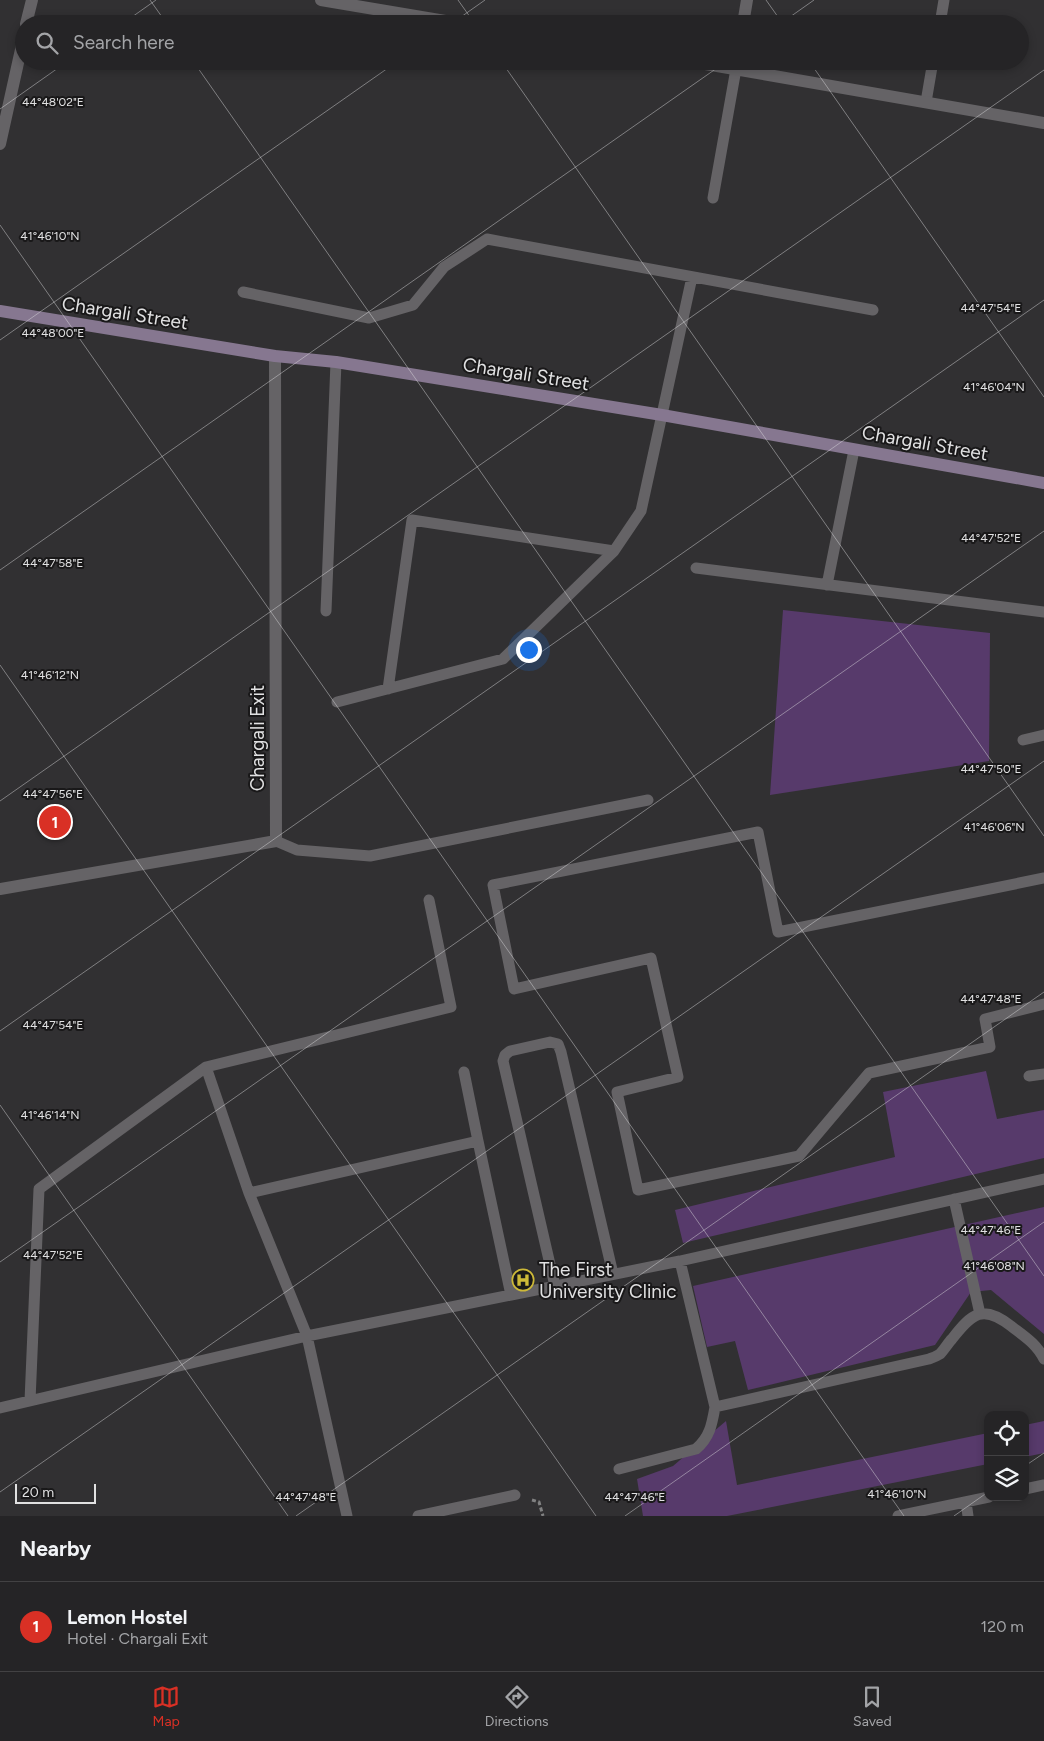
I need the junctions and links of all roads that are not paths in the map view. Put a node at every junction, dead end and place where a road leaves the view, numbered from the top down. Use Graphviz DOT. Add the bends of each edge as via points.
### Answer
graph roads {
  1 [pos="32,0"];
  2 [pos="321,0"];
  3 [pos="747,0"];
  4 [pos="944,0"];
  5 [pos="28,15"];
  6 [pos="410,15"];
  7 [pos="744,15"];
  8 [pos="942,15"];
  9 [pos="16,70"];
  10 [pos="736,70"];
  11 [pos="763,70"];
  12 [pos="931,70"];
  13 [pos="926,102"];
  14 [pos="1044,123"];
  15 [pos="0,144"];
  16 [pos="714,198"];
  17 [pos="692,277"];
  18 [pos="243,292"];
  19 [pos="873,310"];
  20 [pos="0,311"];
  21 [pos="275,356"];
  22 [pos="336,362"];
  23 [pos="662,415"];
  24 [pos="854,450"];
  25 [pos="1044,483"];
  26 [pos="614,551"];
  27 [pos="696,568"];
  28 [pos="827,585"];
  29 [pos="326,611"];
  30 [pos="1044,612"];
  31 [pos="388,689"];
  32 [pos="337,702"];
  33 [pos="1044,735"];
  34 [pos="1023,740"];
  35 [pos="648,800"];
  36 [pos="276,841"];
  37 [pos="1044,878"];
  38 [pos="0,889"];
  39 [pos="429,900"];
  40 [pos="1044,1004"];
  41 [pos="206,1067"];
  42 [pos="464,1072"];
  43 [pos="1044,1074"];
  44 [pos="1029,1076"];
  45 [pos="478,1140"];
  46 [pos="1044,1179"];
  47 [pos="249,1193"];
  48 [pos="954,1199"];
  49 [pos="680,1261"];
  50 [pos="613,1274"];
  51 [pos="555,1286"];
  52 [pos="511,1295"];
  53 [pos="980,1314"];
  54 [pos="307,1336"];
  55 [pos="1044,1359"];
  56 [pos="30,1401"];
  57 [pos="715,1407"];
  58 [pos="0,1408"];
  59 [pos="620,1469"];
  60 [pos="1044,1486"];
  61 [pos="1029,1489"];
  62 [pos="515,1495"];
  63 [pos="984,1498"];
  64 [pos="966,1502"];
  65 [pos="348,1516"];
  66 [pos="418,1516"];
  67 [pos="898,1516"];
  68 [pos="968,1516"];
  1 -- 5 [label="street"];
  2 -- 6 [label="street"];
  3 -- 7 [label="street"];
  4 -- 8 [label="lane"];
  9 -- 15 [label="street"];
  10 -- 16 [label="lane"];
  11 -- 13 [label="street"];
  12 -- 13 [label="lane"];
  13 -- 14 [label="street"];
  17 -- 18 [label="lane" via="487,239 444,267 412,305 369,318"];
  17 -- 19 [label="lane"];
  17 -- 23 [label="lane"];
  20 -- 21 [label="street, Chargali Street"];
  21 -- 22 [label="street, Chargali Street"];
  21 -- 36 [label="street, Chargali Exit"];
  22 -- 23 [label="street, Chargali Street"];
  22 -- 29 [label="lane"];
  23 -- 24 [label="street, Chargali Street"];
  23 -- 26 [label="lane" via="641,511"];
  24 -- 25 [label="street, Chargali Street"];
  24 -- 28 [label="lane"];
  26 -- 31 [label="lane" via="503,659"];
  26 -- 31 [label="lane" via="412,520"];
  27 -- 28 [label="lane"];
  28 -- 30 [label="lane"];
  31 -- 32 [label="lane"];
  33 -- 34 [label="lane"];
  35 -- 36 [label="lane" via="370,856 297,850"];
  36 -- 38 [label="street"];
  37 -- 40 [label="lane" via="778,932 758,832 493,885 514,989 651,958 678,1077 617,1092 638,1190 799,1156 869,1073 990,1046 985,1019"];
  39 -- 41 [label="lane" via="451,1007"];
  41 -- 47 [label="lane"];
  41 -- 56 [label="lane" via="39,1189"];
  42 -- 45 [label="lane"];
  43 -- 44 [label="lane"];
  45 -- 47 [label="lane"];
  45 -- 52 [label="lane"];
  46 -- 48 [label="lane"];
  47 -- 54 [label="lane"];
  48 -- 49 [label="lane"];
  48 -- 53 [label="lane"];
  49 -- 50 [label="lane"];
  49 -- 57 [label="lane"];
  50 -- 51 [label="lane"];
  50 -- 51 [label="lane" via="561,1052 558,1044 550,1042 510,1051 503,1061"];
  51 -- 52 [label="lane"];
  52 -- 54 [label="lane"];
  53 -- 55 [label="lane" via="990,1313 1002,1319 1040,1350"];
  53 -- 57 [label="lane" via="958,1331 940,1354 929,1359"];
  54 -- 56 [label="lane"];
  54 -- 65 [label="lane"];
  56 -- 58 [label="lane"];
  57 -- 59 [label="lane" via="710,1431 696,1449"];
  60 -- 61 [label="lane"];
  62 -- 66 [label="lane"];
  63 -- 64 [label="lane"];
  64 -- 67 [label="lane"];
  64 -- 68 [label="lane"];
}
